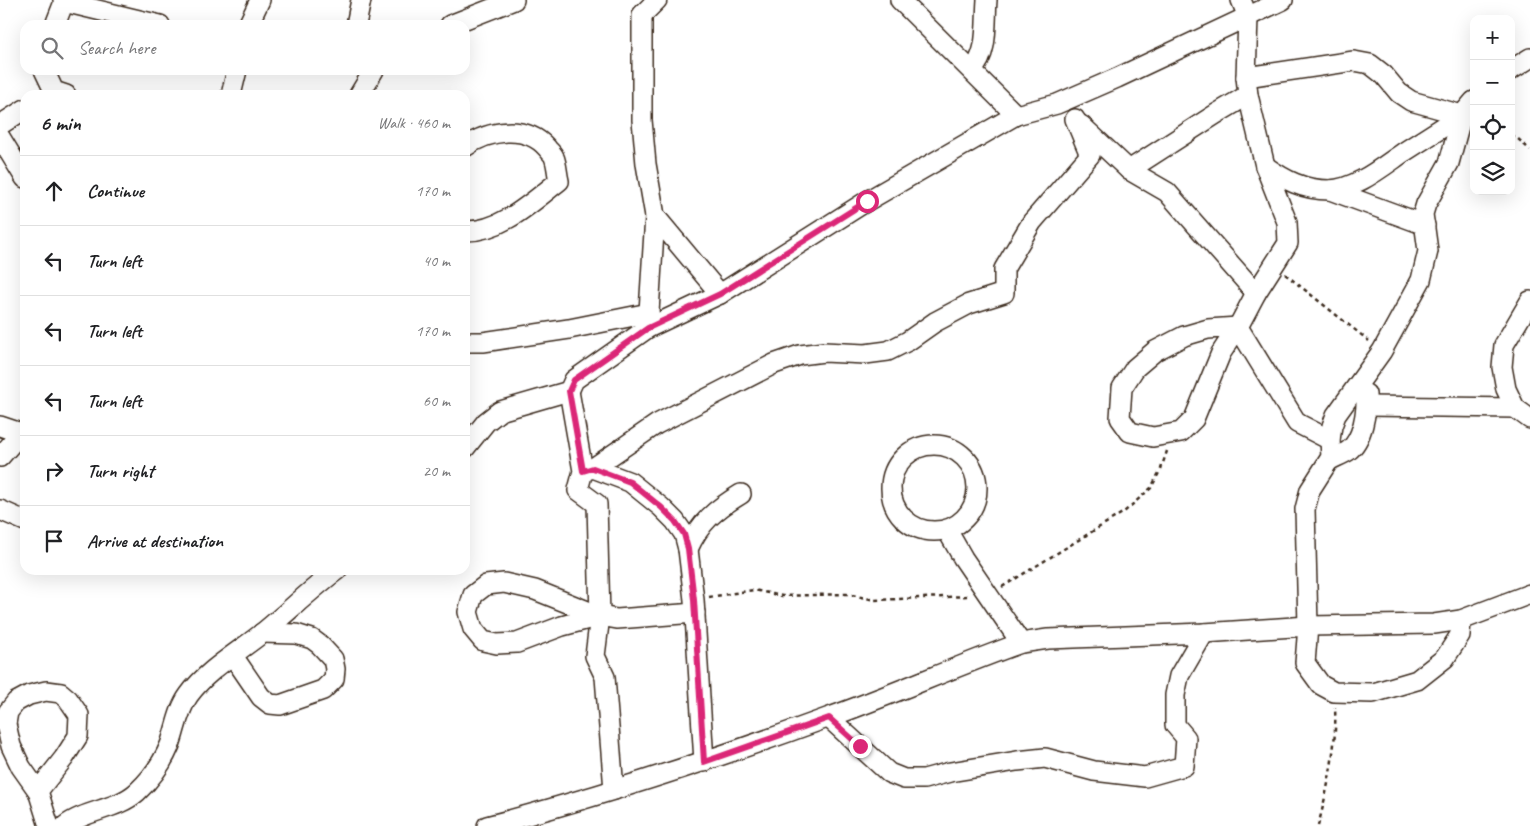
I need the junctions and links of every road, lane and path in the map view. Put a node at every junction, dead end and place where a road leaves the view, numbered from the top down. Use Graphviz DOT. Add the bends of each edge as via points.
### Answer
graph roads {
  1 [pos="260,0"];
  2 [pos="361,0"];
  3 [pos="514,0"];
  4 [pos="657,0"];
  5 [pos="900,0"];
  6 [pos="987,0"];
  7 [pos="1283,0"];
  8 [pos="63,1"];
  9 [pos="1245,8"];
  10 [pos="57,20"];
  11 [pos="140,20"];
  12 [pos="250,20"];
  13 [pos="357,20"];
  14 [pos="463,20"];
  15 [pos="1530,58"];
  16 [pos="1515,67"];
  17 [pos="972,70"];
  18 [pos="46,75"];
  19 [pos="368,75"];
  20 [pos="1247,86"];
  21 [pos="54,90"];
  22 [pos="361,90"];
  23 [pos="1058,104"];
  24 [pos="1468,108"];
  25 [pos="20,112"];
  26 [pos="1016,116"];
  27 [pos="1075,119"];
  28 [pos="0,125"];
  29 [pos="0,137"];
  30 [pos="1515,137"];
  31 [pos="470,143"];
  32 [pos="1530,150"];
  33 [pos="1265,166"];
  34 [pos="20,170"];
  35 [pos="1129,170"];
  36 [pos="1330,190"];
  37 [pos="655,216"];
  38 [pos="1425,225"];
  39 [pos="470,231"];
  40 [pos="1274,265"];
  41 [pos="1256,293"];
  42 [pos="720,294"];
  43 [pos="1530,301"];
  44 [pos="648,320"];
  45 [pos="1238,327"];
  46 [pos="470,342"];
  47 [pos="1382,351"];
  48 [pos="569,391"];
  49 [pos="1367,406"];
  50 [pos="1523,413"];
  51 [pos="0,426"];
  52 [pos="20,431"];
  53 [pos="1181,432"];
  54 [pos="20,435"];
  55 [pos="470,442"];
  56 [pos="1331,449"];
  57 [pos="0,457"];
  58 [pos="588,469"];
  59 [pos="741,494"];
  60 [pos="0,510"];
  61 [pos="20,519"];
  62 [pos="947,530"];
  63 [pos="688,549"];
  64 [pos="330,575"];
  65 [pos="1530,594"];
  66 [pos="988,595"];
  67 [pos="694,607"];
  68 [pos="600,616"];
  69 [pos="1461,620"];
  70 [pos="1308,626"];
  71 [pos="262,633"];
  72 [pos="1204,633"];
  73 [pos="1021,643"];
  74 [pos="233,656"];
  75 [pos="1334,692"];
  76 [pos="829,718"];
  77 [pos="704,762"];
  78 [pos="614,790"];
  79 [pos="38,791"];
  80 [pos="541,819"];
  81 [pos="49,826"];
  82 [pos="65,826"];
  83 [pos="487,826"];
  84 [pos="1318,826"];
  1 -- 12 [label="street"];
  2 -- 13 [label="street"];
  3 -- 14 [label="street"];
  4 -- 37 [label="street" via="642,16 642,120"];
  5 -- 17 [label="street"];
  6 -- 17 [label="street" via="983,52"];
  7 -- 9 [label="street"];
  8 -- 10 [label="street"];
  8 -- 11 [label="street"];
  9 -- 20 [label="street"];
  9 -- 23 [label="street" via="1117,78"];
  15 -- 16 [label="street"];
  17 -- 26 [label="street"];
  18 -- 21 [label="street"];
  19 -- 22 [label="street"];
  20 -- 24 [label="street" via="1354,61 1370,64 1411,101"];
  20 -- 33 [label="street"];
  20 -- 35 [label="street" via="1216,114"];
  23 -- 26 [label="street"];
  23 -- 27 [label="street"];
  24 -- 36 [label="street" via="1367,177"];
  24 -- 38 [label="street" via="1449,163 1426,204 1423,214"];
  25 -- 28 [label="street"];
  26 -- 42 [label="street" via="867,201"];
  27 -- 35 [label="street"];
  27 -- 58 [label="street" via="1090,155 1032,222 1004,269 1004,293 969,304 888,351 865,354 824,352 800,355 774,364 657,424"];
  29 -- 34 [label="street"];
  30 -- 32 [label="path"];
  31 -- 39 [label="street" via="498,132 516,132 540,140 554,156 558,180 512,218"];
  33 -- 36 [label="street" via="1284,180 1300,186"];
  33 -- 40 [label="street" via="1288,234 1288,243"];
  35 -- 41 [label="street" via="1167,192"];
  36 -- 38 [label="street"];
  37 -- 42 [label="street"];
  37 -- 44 [label="street"];
  38 -- 47 [label="street" via="1428,251 1421,280"];
  40 -- 41 [label="street"];
  40 -- 47 [label="path"];
  41 -- 45 [label="street"];
  42 -- 44 [label="street"];
  43 -- 50 [label="street" via="1504,345 1502,367 1506,389"];
  44 -- 46 [label="street"];
  44 -- 48 [label="street" via="574,380"];
  45 -- 53 [label="street" via="1221,353 1194,419"];
  45 -- 53 [label="street" via="1208,329 1184,336 1155,351 1135,368 1122,388 1120,418 1130,432 1153,437"];
  45 -- 56 [label="street" via="1297,423"];
  47 -- 49 [label="street" via="1366,390"];
  47 -- 56 [label="street" via="1336,415"];
  48 -- 55 [label="street" via="500,411"];
  48 -- 58 [label="street"];
  49 -- 50 [label="street"];
  49 -- 56 [label="street" via="1361,433 1349,450 1330,460"];
  51 -- 52 [label="street"];
  53 -- 66 [label="path" via="1168,449 1151,488 1124,512"];
  54 -- 57 [label="street"];
  56 -- 70 [label="street" via="1310,490 1305,509"];
  58 -- 63 [label="street" via="630,482 675,521 684,534"];
  58 -- 68 [label="street" via="578,490 597,504"];
  59 -- 63 [label="street" via="707,519"];
  60 -- 61 [label="street"];
  62 -- 62 [label="street" via="962,522 973,508 978,492 976,475 968,460 955,449 938,444 921,446 906,454 895,467 890,484 892,501 900,516 913,526 930,532"];
  62 -- 66 [label="street"];
  63 -- 67 [label="street"];
  64 -- 71 [label="street"];
  65 -- 69 [label="street"];
  66 -- 67 [label="path" via="875,600 847,594 782,596 754,590"];
  66 -- 73 [label="street"];
  67 -- 68 [label="street" via="617,619"];
  67 -- 77 [label="street"];
  68 -- 68 [label="street" via="535,590 504,583 486,585 473,595 468,612 473,629 483,641 497,644 517,643"];
  68 -- 78 [label="street" via="595,656 605,677"];
  69 -- 70 [label="street" via="1404,625"];
  69 -- 75 [label="street" via="1460,635 1445,658 1417,680 1373,693"];
  70 -- 72 [label="street"];
  70 -- 75 [label="street" via="1306,663 1321,685"];
  71 -- 74 [label="street"];
  71 -- 74 [label="street" via="296,634 312,639 332,659 334,679 323,690 280,705 270,704 261,697"];
  72 -- 73 [label="street" via="1048,639"];
  72 -- 76 [label="street" via="1179,676 1175,695 1175,725 1186,738 1184,766 1145,777 1094,771 1045,758 950,772 924,780 904,779 889,773"];
  73 -- 76 [label="street"];
  74 -- 82 [label="street" via="187,697 170,746 148,781 120,802"];
  75 -- 84 [label="path" via="1336,721 1327,791"];
  76 -- 77 [label="street"];
  77 -- 78 [label="street"];
  78 -- 80 [label="street"];
  79 -- 79 [label="street" via="20,767 10,746 6,724 8,712 29,694 61,693 79,715 78,736"];
  79 -- 81 [label="street"];
  80 -- 83 [label="street"];
}
